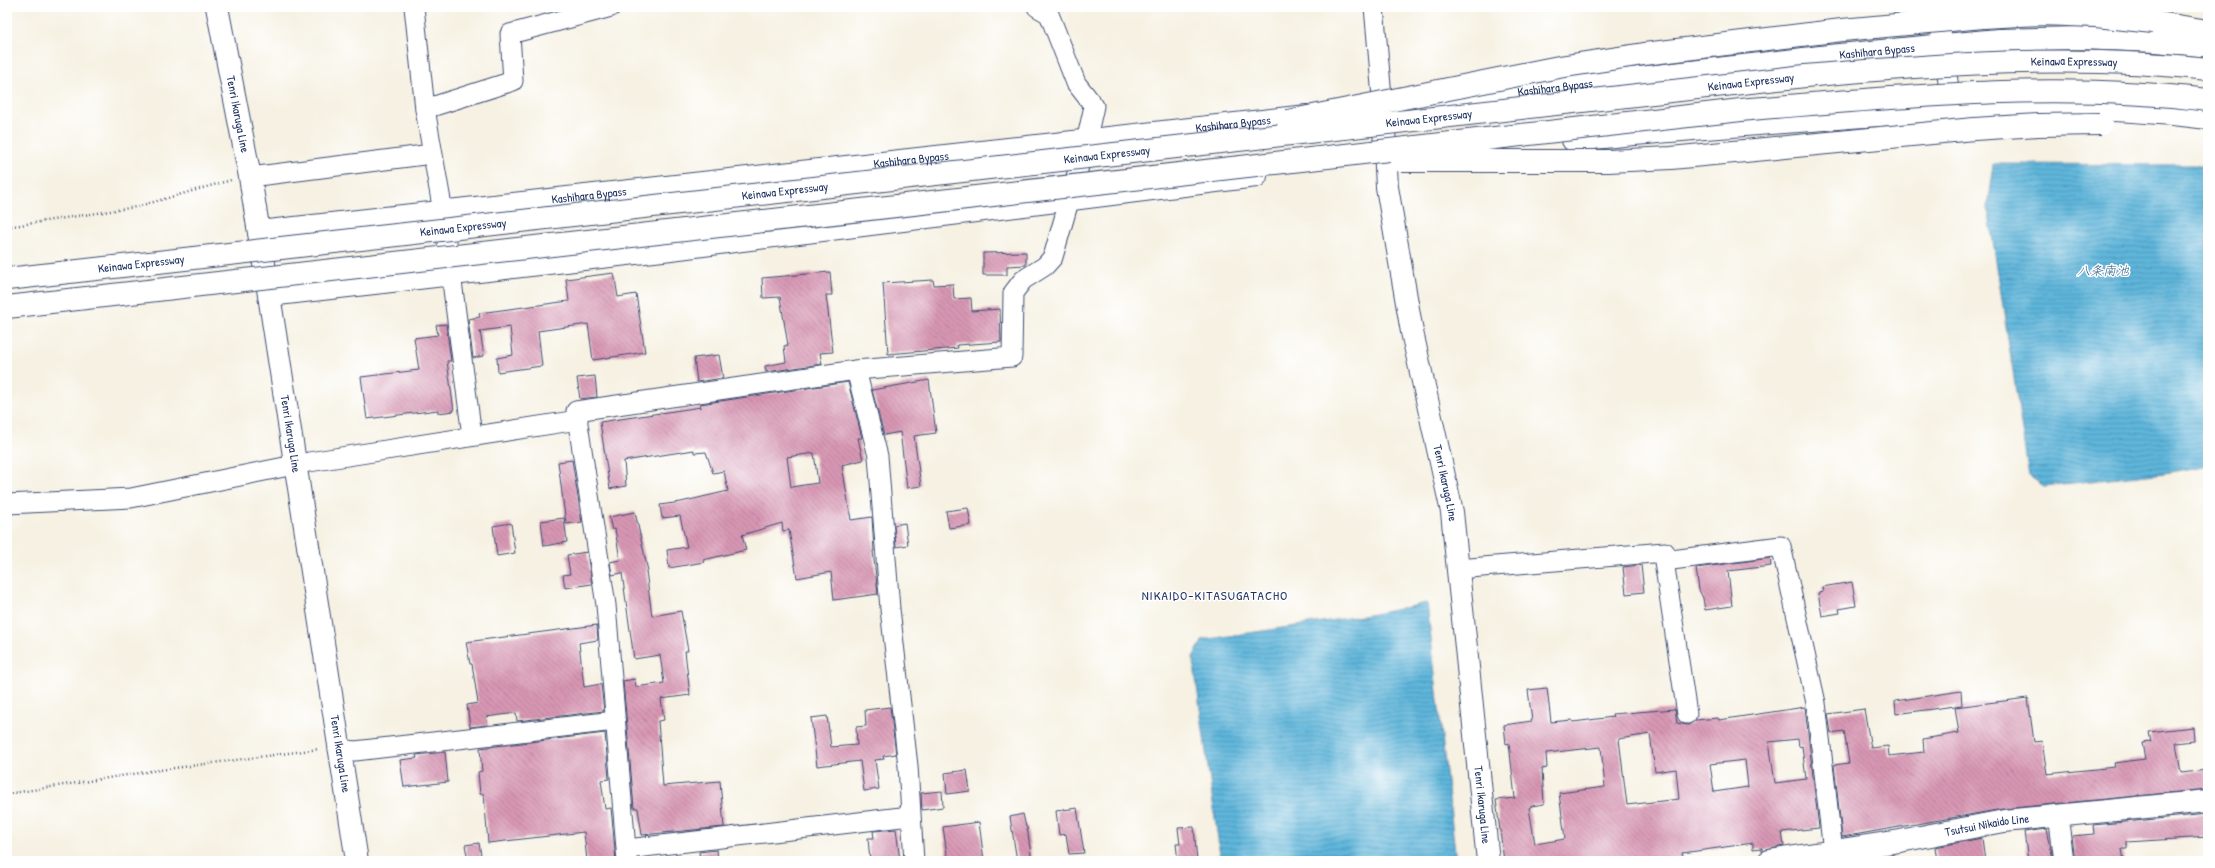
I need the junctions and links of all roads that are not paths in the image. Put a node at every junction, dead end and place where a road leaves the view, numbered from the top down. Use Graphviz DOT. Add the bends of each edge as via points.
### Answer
graph roads {
  1 [pos="217,7"];
  2 [pos="414,7"];
  3 [pos="611,7"];
  4 [pos="1037,7"];
  5 [pos="1374,7"];
  6 [pos="1937,7"];
  7 [pos="2208,31"];
  8 [pos="1943,45"];
  9 [pos="2208,46"];
  10 [pos="2208,69"];
  11 [pos="2208,100"];
  12 [pos="1382,108"];
  13 [pos="425,109"];
  14 [pos="1953,111"];
  15 [pos="2208,118"];
  16 [pos="2208,131"];
  17 [pos="1956,137"];
  18 [pos="1086,142"];
  19 [pos="1152,149"];
  20 [pos="432,154"];
  21 [pos="1384,159"];
  22 [pos="250,177"];
  23 [pos="1002,193"];
  24 [pos="1068,200"];
  25 [pos="442,212"];
  26 [pos="259,232"];
  27 [pos="451,274"];
  28 [pos="7,279"];
  29 [pos="269,295"];
  30 [pos="7,307"];
  31 [pos="856,370"];
  32 [pos="578,420"];
  33 [pos="472,436"];
  34 [pos="296,465"];
  35 [pos="7,504"];
  36 [pos="1664,561"];
  37 [pos="1458,569"];
  38 [pos="1687,714"];
  39 [pos="615,721"];
  40 [pos="338,749"];
  41 [pos="2208,801"];
  42 [pos="2058,815"];
  43 [pos="910,816"];
  44 [pos="1833,852"];
  45 [pos="627,855"];
  46 [pos="357,861"];
  47 [pos="914,861"];
  48 [pos="1488,861"];
  49 [pos="1768,861"];
  50 [pos="2064,861"];
  1 -- 22 [label="main road, Tenri Ikaruga Line"];
  2 -- 13 [label="street"];
  3 -- 13 [label="street" via="510,34 513,81"];
  4 -- 18 [label="street" via="1050,14 1076,83 1094,106"];
  5 -- 12 [label="street"];
  6 -- 8 [label="street"];
  7 -- 19 [label="main road, bridge" via="2153,22 2048,14 1983,17 1842,30 1644,54 1446,88"];
  8 -- 9 [label="main road, Kashihara Bypass" via="1998,40 2078,38"];
  8 -- 12 [label="main road, Kashihara Bypass"];
  8 -- 14 [label="street"];
  10 -- 19 [label="main road, Keinawa Expressway, bridge" via="2078,61 1901,68 1805,76"];
  11 -- 23 [label="main road, bridge" via="2081,91 1996,91 1904,97 1750,109"];
  12 -- 18 [label="main road, Kashihara Bypass"];
  12 -- 21 [label="main road, Tenri Ikaruga Line"];
  13 -- 20 [label="street"];
  14 -- 15 [label="main road" via="2062,108 2126,110"];
  14 -- 17 [label="street"];
  14 -- 21 [label="main road" via="1633,134"];
  16 -- 23 [label="main road, bridge" via="2101,124 2038,125 1671,158 1410,161"];
  18 -- 24 [label="street"];
  18 -- 25 [label="main road, Kashihara Bypass"];
  19 -- 28 [label="main road, Keinawa Expressway, bridge"];
  20 -- 22 [label="street"];
  20 -- 25 [label="street"];
  21 -- 24 [label="main road"];
  21 -- 37 [label="main road, Tenri Ikaruga Line" via="1412,332 1452,512"];
  22 -- 26 [label="main road, Tenri Ikaruga Line"];
  23 -- 30 [label="main road, bridge"];
  24 -- 27 [label="main road"];
  24 -- 31 [label="street" via="1053,257 1045,266 1023,280 1013,293 1012,357"];
  25 -- 26 [label="main road, Kashihara Bypass"];
  25 -- 27 [label="street"];
  26 -- 29 [label="main road, Tenri Ikaruga Line"];
  27 -- 29 [label="main road"];
  27 -- 33 [label="street"];
  29 -- 34 [label="main road, Tenri Ikaruga Line"];
  31 -- 32 [label="street" via="576,411"];
  31 -- 43 [label="street" via="878,456 890,609 908,766"];
  32 -- 33 [label="street"];
  32 -- 39 [label="street" via="606,605"];
  33 -- 34 [label="street"];
  34 -- 35 [label="street" via="131,498"];
  34 -- 40 [label="main road, Tenri Ikaruga Line"];
  36 -- 37 [label="street" via="1665,552"];
  36 -- 38 [label="street"];
  36 -- 44 [label="street" via="1782,546 1816,703"];
  37 -- 48 [label="main road, Tenri Ikaruga Line"];
  39 -- 40 [label="street" via="355,751"];
  39 -- 45 [label="street"];
  40 -- 46 [label="main road, Tenri Ikaruga Line"];
  41 -- 42 [label="main road, Tsutsui Nikaido Line"];
  42 -- 44 [label="main road, Tsutsui Nikaido Line" via="2004,821"];
  42 -- 50 [label="street"];
  43 -- 45 [label="street"];
  43 -- 47 [label="street"];
  44 -- 49 [label="main road, Tsutsui Nikaido Line"];
}
